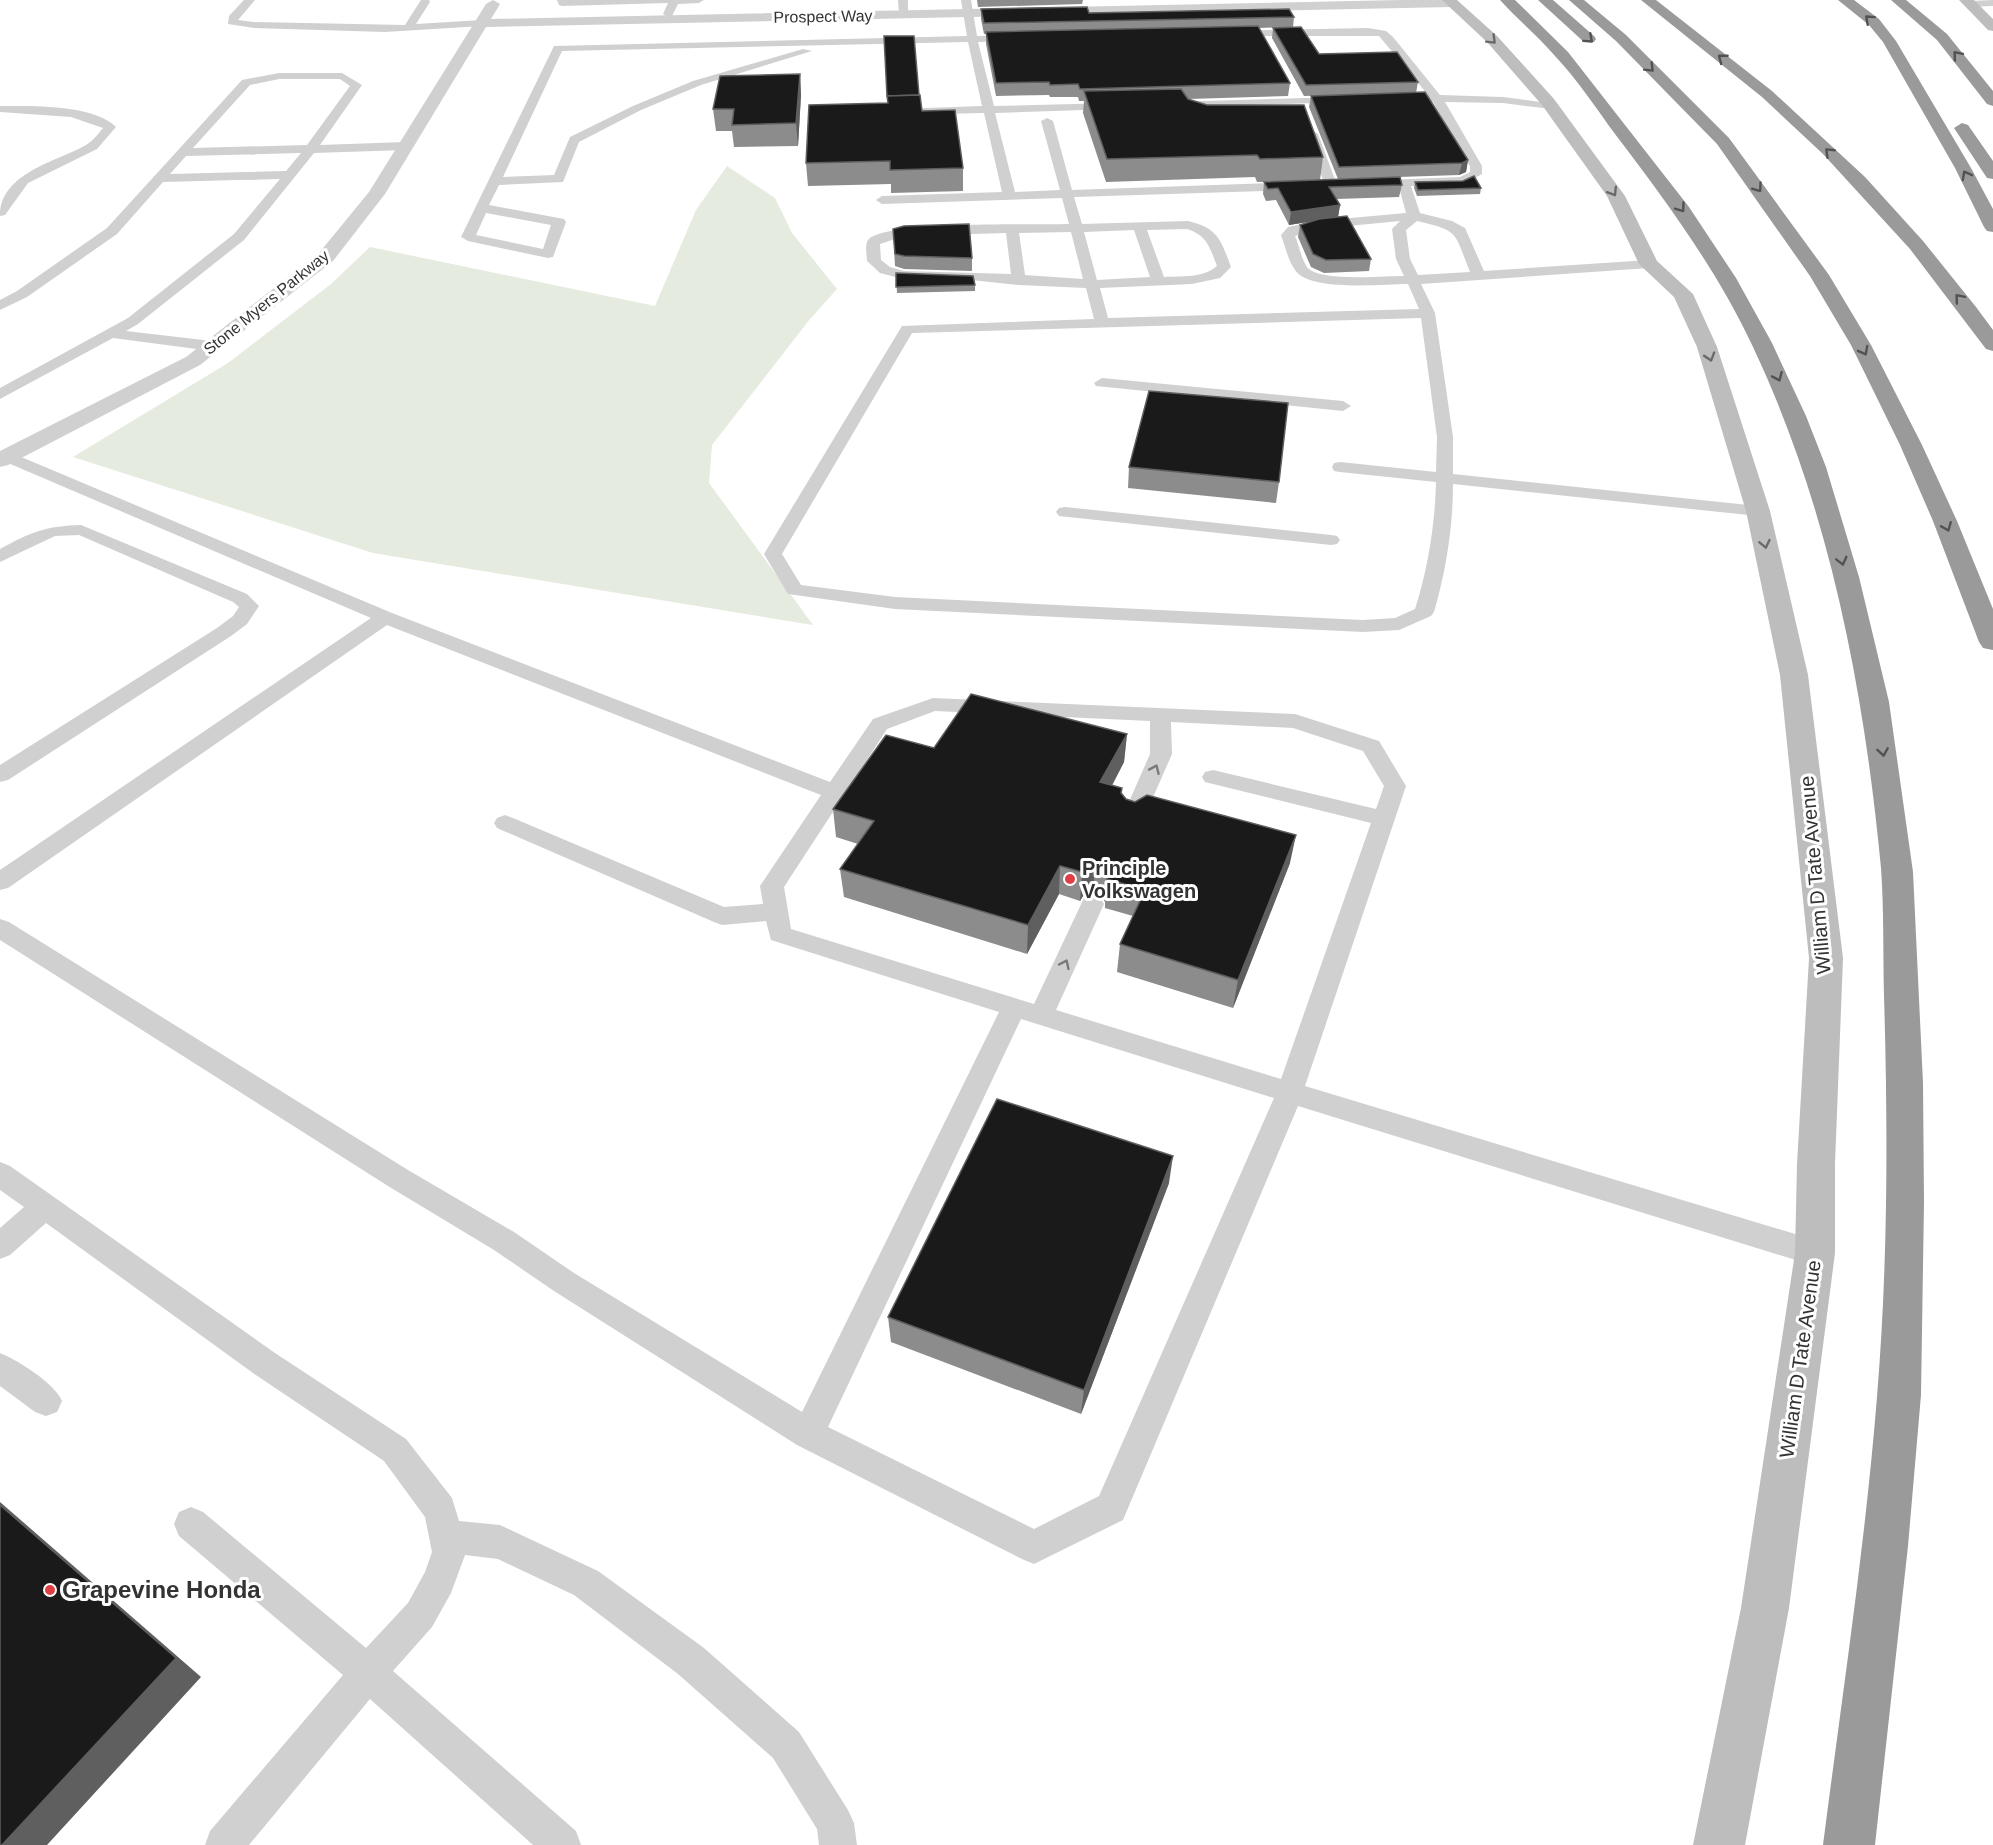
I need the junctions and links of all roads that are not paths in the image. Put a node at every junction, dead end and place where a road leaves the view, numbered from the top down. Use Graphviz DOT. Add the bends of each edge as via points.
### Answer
graph roads {
  1 [pos="250,0"];
  2 [pos="495,0"];
  3 [pos="562,0"];
  4 [pos="674,0"];
  5 [pos="699,0"];
  6 [pos="1507,0"];
  7 [pos="1545,0"];
  8 [pos="1576,0"];
  9 [pos="1648,0"];
  10 [pos="1845,0"];
  11 [pos="1898,0"];
  12 [pos="1451,1"];
  13 [pos="425,2"];
  14 [pos="1968,2"];
  15 [pos="1993,3"];
  16 [pos="967,6"];
  17 [pos="903,7"];
  18 [pos="666,19"];
  19 [pos="482,23"];
  20 [pos="1993,27"];
  21 [pos="408,28"];
  22 [pos="1216,34"];
  23 [pos="1033,37"];
  24 [pos="972,38"];
  25 [pos="844,41"];
  26 [pos="1889,41"];
  27 [pos="1597,46"];
  28 [pos="1925,72"];
  29 [pos="1534,86"];
  30 [pos="1593,96"];
  31 [pos="1437,98"];
  32 [pos="1413,99"];
  33 [pos="1356,100"];
  34 [pos="1993,101"];
  35 [pos="1154,105"];
  36 [pos="1131,106"];
  37 [pos="1301,106"];
  38 [pos="1041,108"];
  39 [pos="0,109"];
  40 [pos="990,109"];
  41 [pos="883,113"];
  42 [pos="1956,119"];
  43 [pos="1047,121"];
  44 [pos="1061,124"];
  45 [pos="1683,124"];
  46 [pos="1723,141"];
  47 [pos="405,146"];
  48 [pos="311,149"];
  49 [pos="183,152"];
  50 [pos="1993,174"];
  51 [pos="289,175"];
  52 [pos="160,178"];
  53 [pos="24,180"];
  54 [pos="8,181"];
  55 [pos="495,181"];
  56 [pos="1404,183"];
  57 [pos="1330,185"];
  58 [pos="1068,193"];
  59 [pos="1009,195"];
  60 [pos="882,200"];
  61 [pos="482,208"];
  62 [pos="0,212"];
  63 [pos="1413,216"];
  64 [pos="1139,226"];
  65 [pos="1993,227"];
  66 [pos="1077,228"];
  67 [pos="1012,229"];
  68 [pos="1448,238"];
  69 [pos="1464,239"];
  70 [pos="1451,252"];
  71 [pos="1470,254"];
  72 [pos="1649,264"];
  73 [pos="1479,276"];
  74 [pos="1413,280"];
  75 [pos="1019,281"];
  76 [pos="1159,282"];
  77 [pos="1092,284"];
  78 [pos="0,306"];
  79 [pos="1428,313"];
  80 [pos="1102,322"];
  81 [pos="110,333"];
  82 [pos="1993,345"];
  83 [pos="212,346"];
  84 [pos="1102,382"];
  85 [pos="0,394"];
  86 [pos="1343,406"];
  87 [pos="4,458"];
  88 [pos="1340,468"];
  89 [pos="1444,479"];
  90 [pos="1758,511"];
  91 [pos="1065,512"];
  92 [pos="1331,540"];
  93 [pos="0,556"];
  94 [pos="385,617"];
  95 [pos="1993,642"];
  96 [pos="1160,715"];
  97 [pos="0,775"];
  98 [pos="1212,777"];
  99 [pos="835,792"];
  100 [pos="1384,818"];
  101 [pos="1132,820"];
  102 [pos="505,824"];
  103 [pos="0,882"];
  104 [pos="1092,904"];
  105 [pos="776,911"];
  106 [pos="0,928"];
  107 [pos="1027,1013"];
  108 [pos="1290,1092"];
  109 [pos="0,1174"];
  110 [pos="45,1207"];
  111 [pos="0,1246"];
  112 [pos="1815,1253"];
  113 [pos="0,1368"];
  114 [pos="46,1401"];
  115 [pos="808,1434"];
  116 [pos="191,1524"];
  117 [pos="446,1536"];
  118 [pos="368,1673"];
  119 [pos="224,1845"];
  120 [pos="562,1845"];
  121 [pos="838,1845"];
  122 [pos="1719,1845"];
  123 [pos="1850,1845"];
  1 -- 21 [label="lane" via="232,22"];
  2 -- 19 [label="street, Stone Myers Parkway"];
  3 -- 4 [label="lane" via="561,3"];
  4 -- 5 [label="lane"];
  4 -- 18 [label="lane"];
  6 -- 30 [label="highway" via="1563,55"];
  7 -- 27 [label="highway, one-way"];
  8 -- 46 [label="highway, one-way" via="1621,38"];
  82 -- 9 [label="highway, one-way" via="1966,306 1858,180 1768,95"];
  26 -- 10 [label="highway, one-way" via="1874,22"];
  34 -- 11 [label="highway, one-way" via="1942,37"];
  12 -- 16 [label="street, Prospect Way"];
  12 -- 29 [label="main road, William D Tate Avenue, one-way"];
  13 -- 21 [label="lane"];
  14 -- 15 [label="lane"];
  14 -- 20 [label="main road"];
  16 -- 17 [label="street, Prospect Way"];
  16 -- 24 [label="lane"];
  17 -- 18 [label="street, Prospect Way"];
  18 -- 19 [label="street, Prospect Way"];
  19 -- 21 [label="lane"];
  19 -- 47 [label="street, Stone Myers Parkway"];
  22 -- 31 [label="lane" via="1264,38 1382,33"];
  23 -- 24 [label="lane"];
  24 -- 25 [label="lane"];
  24 -- 40 [label="lane"];
  25 -- 55 [label="lane" via="697,83 637,108 574,140 559,179"];
  25 -- 55 [label="lane" via="558,48"];
  26 -- 28 [label="highway" via="1913,54"];
  65 -- 26 [label="highway, one-way"];
  29 -- 30 [label="highway" via="1577,90"];
  29 -- 31 [label="lane"];
  29 -- 31 [label="lane" via="1503,100"];
  29 -- 72 [label="main road, William D Tate Avenue, one-way" via="1616,196"];
  30 -- 123 [label="highway, one-way" via="1663,183 1707,246 1762,343 1795,416 1818,477 1846,577 1875,702 1887,783 1897,872 1905,1083 1899,1395"];
  31 -- 32 [label="lane"];
  31 -- 56 [label="lane" via="1476,166 1476,174 1462,181"];
  33 -- 37 [label="lane"];
  35 -- 37 [label="lane" via="1186,110"];
  36 -- 38 [label="lane"];
  37 -- 57 [label="lane"];
  38 -- 40 [label="lane"];
  38 -- 43 [label="lane"];
  39 -- 53 [label="lane" via="96,118 110,127 93,146"];
  40 -- 41 [label="lane"];
  40 -- 59 [label="lane"];
  42 -- 50 [label="highway"];
  43 -- 44 [label="lane"];
  43 -- 58 [label="lane"];
  45 -- 46 [label="highway"];
  46 -- 95 [label="highway, one-way" via="1819,275 1861,345 1945,521"];
  47 -- 48 [label="lane"];
  47 -- 83 [label="street, Stone Myers Parkway" via="376,194 326,257"];
  48 -- 49 [label="lane"];
  48 -- 49 [label="lane" via="356,85 342,76 279,76 246,82"];
  48 -- 51 [label="lane"];
  49 -- 52 [label="lane"];
  51 -- 52 [label="lane"];
  51 -- 81 [label="lane" via="239,237 133,321"];
  52 -- 78 [label="lane" via="112,231"];
  53 -- 54 [label="lane"];
  53 -- 62 [label="lane"];
  55 -- 61 [label="lane"];
  56 -- 57 [label="lane"];
  56 -- 63 [label="lane"];
  57 -- 58 [label="lane"];
  58 -- 59 [label="lane"];
  58 -- 66 [label="lane"];
  59 -- 60 [label="lane"];
  61 -- 61 [label="lane" via="468,237 548,254 559,222"];
  63 -- 69 [label="lane" via="1447,225 1460,231"];
  63 -- 74 [label="lane" via="1399,229 1406,243"];
  63 -- 74 [label="lane" via="1317,225 1293,230 1288,235 1301,269 1309,276 1327,280"];
  64 -- 66 [label="lane"];
  64 -- 76 [label="lane"];
  64 -- 76 [label="lane" via="1188,225 1206,230 1224,267 1203,278"];
  66 -- 67 [label="lane"];
  66 -- 77 [label="lane"];
  67 -- 75 [label="lane"];
  67 -- 75 [label="lane" via="904,232 881,237 873,242 873,261 885,270 903,275"];
  68 -- 69 [label="lane"];
  69 -- 71 [label="lane"];
  70 -- 71 [label="lane"];
  71 -- 73 [label="lane"];
  72 -- 73 [label="lane"];
  72 -- 90 [label="main road, William D Tate Avenue, one-way" via="1683,294 1707,347"];
  73 -- 74 [label="lane"];
  74 -- 79 [label="lane"];
  75 -- 77 [label="lane"];
  76 -- 77 [label="lane"];
  77 -- 80 [label="lane"];
  79 -- 80 [label="lane"];
  79 -- 89 [label="lane" via="1444,437"];
  80 -- 89 [label="lane" via="907,329 773,554 795,590 895,603 1363,626 1399,624 1424,612 1433,583"];
  81 -- 83 [label="lane"];
  81 -- 85 [label="lane"];
  83 -- 87 [label="street, Stone Myers Parkway" via="193,361"];
  84 -- 86 [label="lane"];
  87 -- 94 [label="lane"];
  88 -- 89 [label="lane"];
  89 -- 90 [label="lane"];
  90 -- 112 [label="main road, William D Tate Avenue, one-way" via="1794,675 1826,958"];
  91 -- 92 [label="lane"];
  93 -- 97 [label="lane" via="52,531 81,530 240,598 249,606 240,620 224,632"];
  94 -- 99 [label="lane"];
  94 -- 103 [label="lane"];
  96 -- 99 [label="lane" via="933,704 880,724"];
  96 -- 100 [label="lane" via="1295,721 1371,746 1395,786"];
  101 -- 96 [label="lane, one-way" via="1161,754"];
  98 -- 100 [label="lane"];
  99 -- 105 [label="lane" via="772,886"];
  100 -- 108 [label="lane"];
  102 -- 105 [label="lane" via="722,916"];
  107 -- 104 [label="lane, one-way"];
  105 -- 107 [label="lane" via="780,934"];
  106 -- 115 [label="lane" via="398,1178 504,1240 564,1282"];
  107 -- 108 [label="lane"];
  107 -- 115 [label="lane"];
  108 -- 112 [label="lane"];
  108 -- 115 [label="lane" via="1111,1508 1034,1546"];
  109 -- 110 [label="lane"];
  110 -- 111 [label="lane"];
  110 -- 117 [label="lane" via="264,1363 395,1450 440,1510"];
  112 -- 122 [label="main road, William D Tate Avenue" via="1766,1608"];
  113 -- 114 [label="lane"];
  116 -- 118 [label="lane"];
  117 -- 118 [label="lane" via="449,1552 420,1615"];
  117 -- 121 [label="lane" via="500,1542 586,1583 691,1661 786,1745 835,1823"];
  118 -- 119 [label="lane"];
  118 -- 120 [label="lane"];
}
